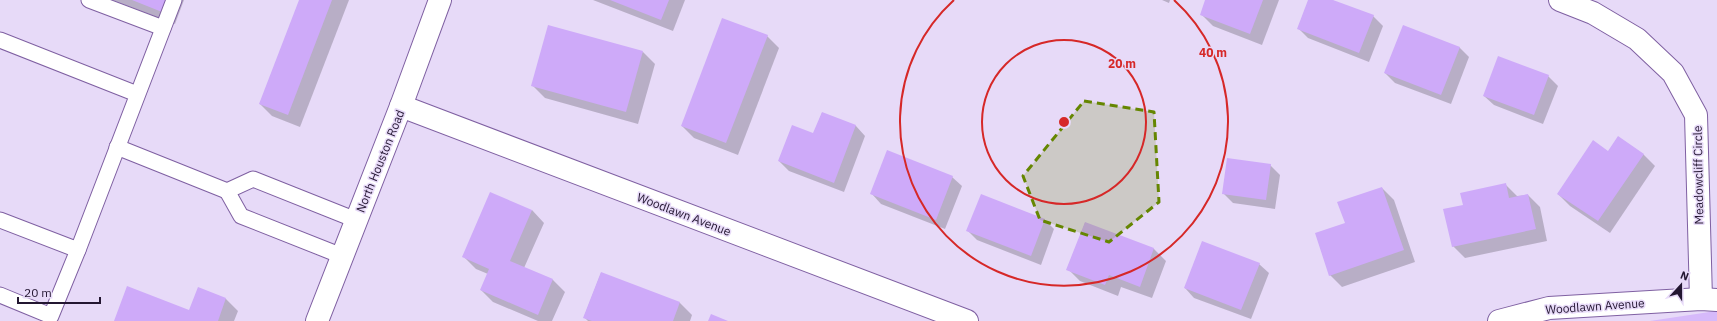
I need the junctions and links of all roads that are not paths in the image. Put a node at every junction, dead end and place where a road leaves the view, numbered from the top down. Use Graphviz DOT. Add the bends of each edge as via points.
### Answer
graph roads {
  1 [pos="89,0"];
  2 [pos="174,0"];
  3 [pos="440,0"];
  4 [pos="1560,0"];
  5 [pos="163,28"];
  6 [pos="0,40"];
  7 [pos="138,94"];
  8 [pos="401,106"];
  9 [pos="117,148"];
  10 [pos="227,191"];
  11 [pos="0,220"];
  12 [pos="356,220"];
  13 [pos="78,250"];
  14 [pos="342,256"];
  15 [pos="0,295"];
  16 [pos="1709,300"];
  17 [pos="317,321"];
  18 [pos="968,321"];
  19 [pos="1499,321"];
  1 -- 5 [label="lane"];
  2 -- 5 [label="lane"];
  3 -- 8 [label="street, North Houston Road"];
  4 -- 16 [label="street, Meadowcliff Circle" via="1592,12 1637,39 1673,73 1696,115"];
  5 -- 7 [label="lane"];
  6 -- 7 [label="lane"];
  7 -- 9 [label="lane"];
  8 -- 12 [label="street, North Houston Road"];
  8 -- 18 [label="street, Woodlawn Avenue"];
  9 -- 10 [label="lane"];
  9 -- 13 [label="lane"];
  10 -- 12 [label="lane" via="253,179"];
  10 -- 14 [label="lane" via="242,216"];
  11 -- 13 [label="lane"];
  12 -- 14 [label="street, North Houston Road"];
  13 -- 15 [label="lane" via="51,316"];
  14 -- 17 [label="street, North Houston Road"];
  16 -- 19 [label="street, Woodlawn Avenue" via="1550,308"];
}
